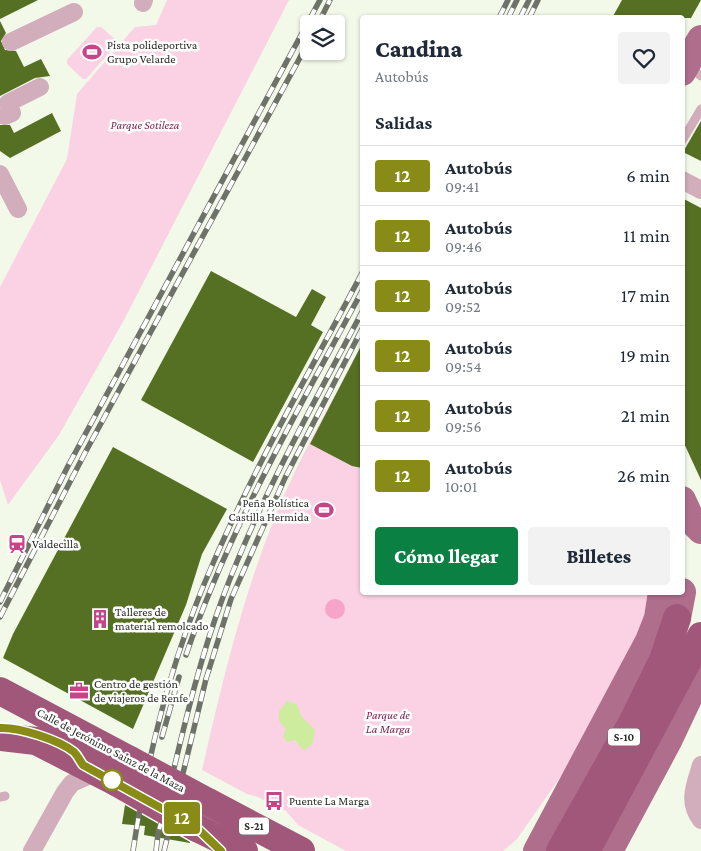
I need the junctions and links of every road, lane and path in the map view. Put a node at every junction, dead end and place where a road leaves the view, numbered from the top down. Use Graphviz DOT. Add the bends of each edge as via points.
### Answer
graph roads {
  1 [pos="74,12"];
  2 [pos="701,39"];
  3 [pos="11,42"];
  4 [pos="690,71"];
  5 [pos="40,87"];
  6 [pos="701,109"];
  7 [pos="5,116"];
  8 [pos="685,136"];
  9 [pos="0,174"];
  10 [pos="685,182"];
  11 [pos="701,190"];
  12 [pos="18,209"];
  13 [pos="685,507"];
  14 [pos="701,530"];
  15 [pos="662,595"];
  16 [pos="679,605"];
  17 [pos="701,636"];
  18 [pos="701,672"];
  19 [pos="0,691"];
  20 [pos="0,700"];
  21 [pos="0,728"];
  22 [pos="0,737"];
  23 [pos="88,737"];
  24 [pos="0,745"];
  25 [pos="701,765"];
  26 [pos="107,770"];
  27 [pos="566,795"];
  28 [pos="701,820"];
  29 [pos="197,828"];
  30 [pos="32,851"];
  31 [pos="221,851"];
  32 [pos="244,851"];
  33 [pos="301,851"];
  34 [pos="521,851"];
  35 [pos="537,851"];
  36 [pos="560,851"];
  37 [pos="586,851"];
  38 [pos="609,851"];
  1 -- 3 [label="street"];
  2 -- 4 [label="main road"];
  5 -- 7 [label="street" via="8,103 12,112"];
  6 -- 8 [label="lane"];
  9 -- 12 [label="street"];
  10 -- 11 [label="street"];
  13 -- 14 [label="main road" via="691,520"];
  15 -- 27 [label="main road" via="658,618 649,641"];
  16 -- 36 [label="highway, S-10" via="663,660 634,721"];
  17 -- 37 [label="highway, S-10"];
  18 -- 38 [label="main road"];
  19 -- 23 [label="highway, Calle de Jerónimo Sainz de la Maza / S-21"];
  20 -- 23 [label="highway, S-21" via="65,734"];
  21 -- 26 [label="highway, Calle de Jerónimo Sainz de la Maza / S-21" via="26,731"];
  22 -- 26 [label="highway, Calle de Jerónimo Sainz de la Maza / S-21" via="36,742"];
  23 -- 26 [label="highway, Calle de Jerónimo Sainz de la Maza / S-21"];
  24 -- 26 [label="street, Calle de Jerónimo Sainz de la Maza" via="21,746 63,763"];
  25 -- 28 [label="street" via="692,794"];
  26 -- 29 [label="highway, Calle de Jerónimo Sainz de la Maza / S-21, bridge"];
  26 -- 30 [label="street" via="68,787"];
  26 -- 33 [label="highway, Calle de Jerónimo Sainz de la Maza / S-21, bridge" via="208,802"];
  27 -- 34 [label="main road"];
  27 -- 35 [label="main road"];
  29 -- 31 [label="street"];
  29 -- 32 [label="highway, Calle de Jerónimo Sainz de la Maza / S-21"];
}
